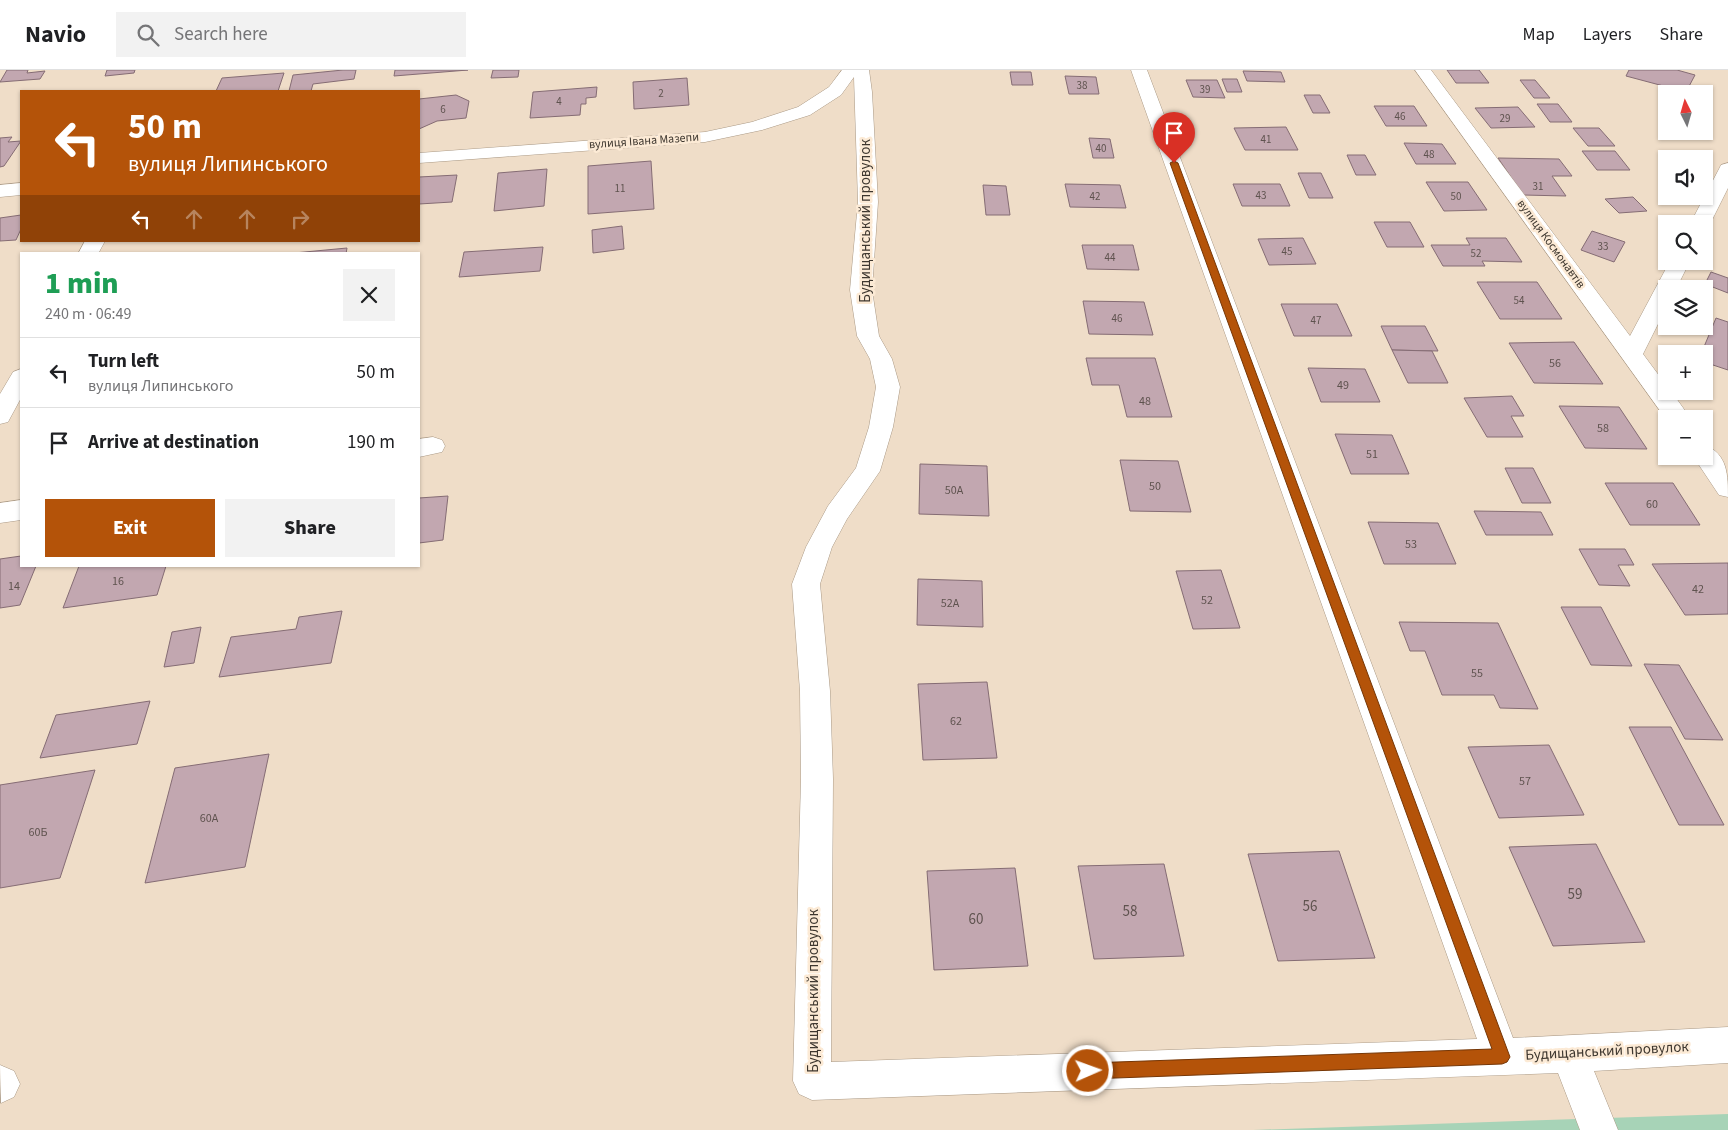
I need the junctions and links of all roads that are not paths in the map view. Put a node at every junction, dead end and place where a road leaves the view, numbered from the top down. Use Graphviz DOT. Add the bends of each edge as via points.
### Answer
graph roads {
  1 [pos="850,70"];
  2 [pos="861,70"];
  3 [pos="1140,70"];
  4 [pos="1423,70"];
  5 [pos="420,158"];
  6 [pos="1728,170"];
  7 [pos="20,189"];
  8 [pos="0,191"];
  9 [pos="1705,215"];
  10 [pos="1675,270"];
  11 [pos="1632,354"];
  12 [pos="20,379"];
  13 [pos="1672,410"];
  14 [pos="0,416"];
  15 [pos="1712,465"];
  16 [pos="1728,488"];
  17 [pos="20,510"];
  18 [pos="0,513"];
  19 [pos="1728,1045"];
  20 [pos="1570,1053"];
  21 [pos="1502,1057"];
  22 [pos="1599,1130"];
  1 -- 5 [label="street, вулиця Івана Мазепи" via="834,92 804,111 705,137"];
  2 -- 21 [label="street, Будищанський провулок" via="868,202 861,290 868,336 881,359 888,387 868,471 837,513 819,547 806,584 815,691 817,779 812,1081"];
  3 -- 21 [label="street"];
  4 -- 11 [label="street, вулиця Космонавтів"];
  6 -- 9 [label="street"];
  7 -- 8 [label="street"];
  10 -- 11 [label="street"];
  11 -- 13 [label="street, вулиця Космонавтів"];
  12 -- 14 [label="street"];
  15 -- 16 [label="street"];
  17 -- 18 [label="street"];
  19 -- 20 [label="street, Будищанський провулок"];
  20 -- 21 [label="street, Будищанський провулок"];
  20 -- 22 [label="street"];
}
